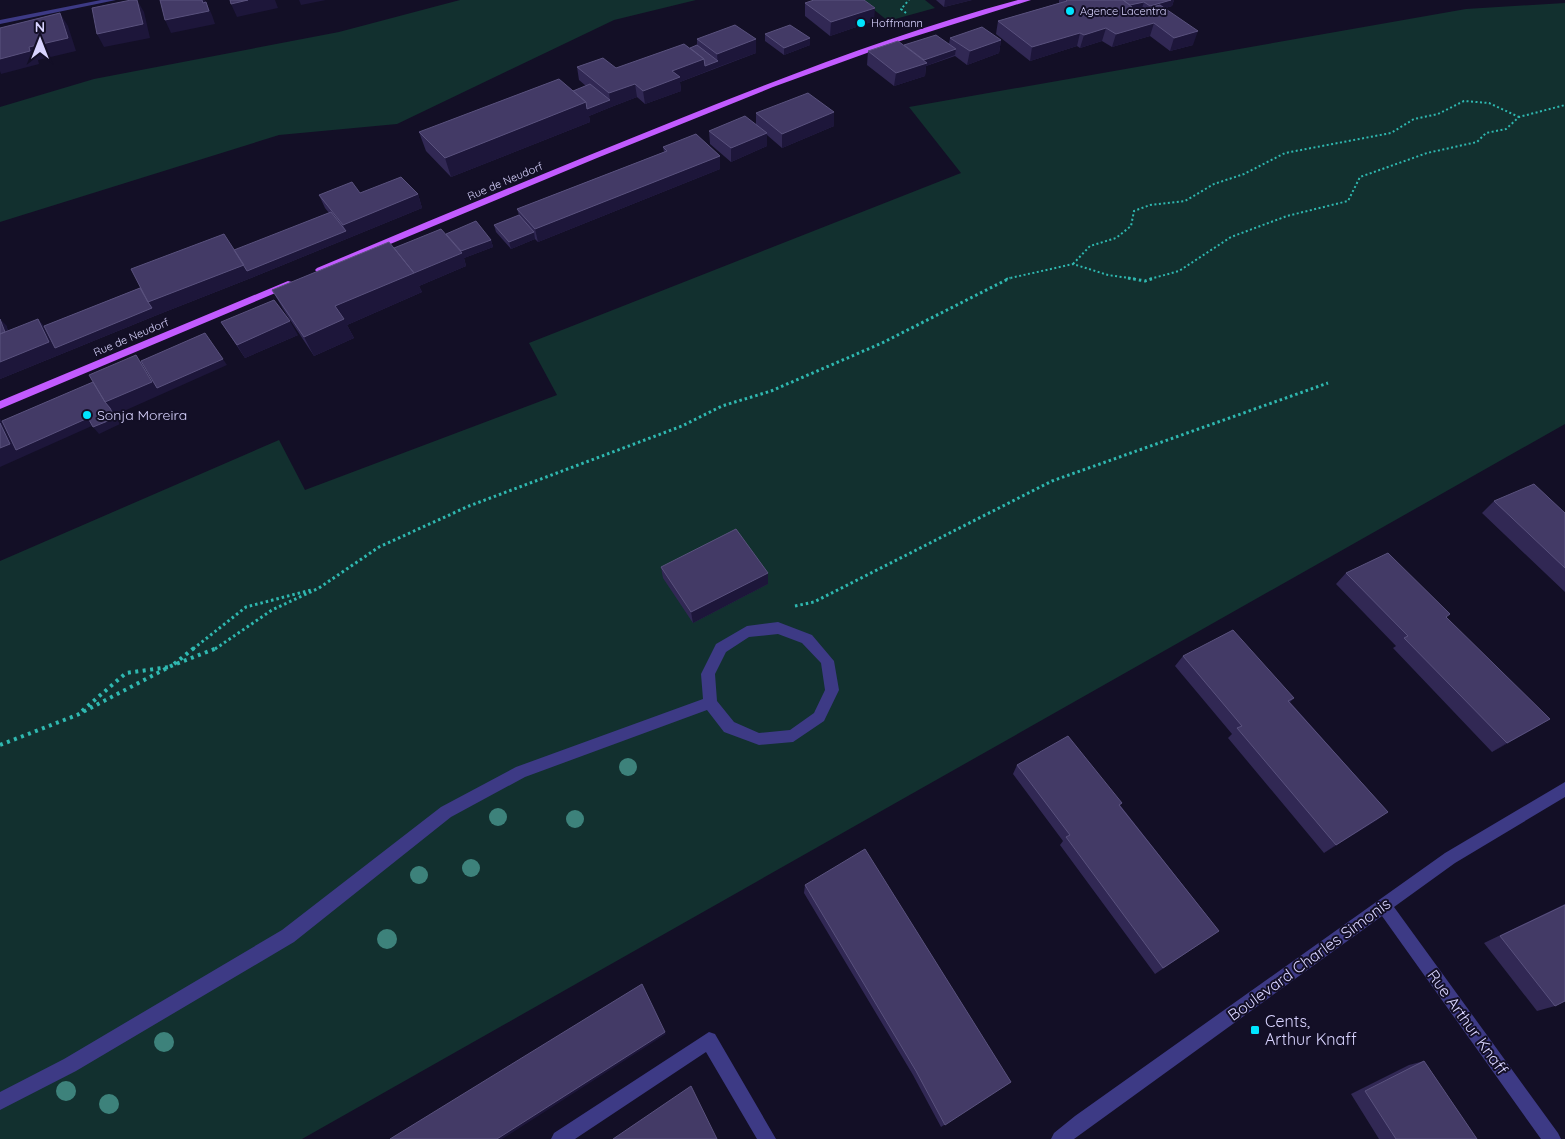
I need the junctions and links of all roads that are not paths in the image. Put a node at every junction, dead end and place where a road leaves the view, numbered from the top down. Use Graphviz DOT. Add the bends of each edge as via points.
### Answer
graph roads {
  1 [pos="112,0"];
  2 [pos="1027,0"];
  3 [pos="0,22"];
  4 [pos="312,274"];
  5 [pos="293,282"];
  6 [pos="0,405"];
  7 [pos="710,703"];
  8 [pos="1565,789"];
  9 [pos="1384,906"];
  10 [pos="0,1101"];
  11 [pos="560,1139"];
  12 [pos="767,1139"];
  13 [pos="1060,1139"];
  14 [pos="1552,1139"];
  1 -- 3 [label="street"];
  2 -- 4 [label="main road, Rue de Neudorf" via="952,20 804,71"];
  5 -- 6 [label="main road, Rue de Neudorf"];
  7 -- 7 [label="street" via="708,674 721,648 747,632 778,628 807,639 827,661 832,690 819,717 793,736 759,739 729,727"];
  7 -- 10 [label="street" via="521,772 446,812 288,936 70,1066"];
  8 -- 9 [label="street, Boulevard Charles Simonis" via="1450,858"];
  9 -- 13 [label="street, Boulevard Charles Simonis"];
  9 -- 14 [label="street, Rue Arthur Knaff"];
  11 -- 12 [label="street" via="709,1040"];
}
